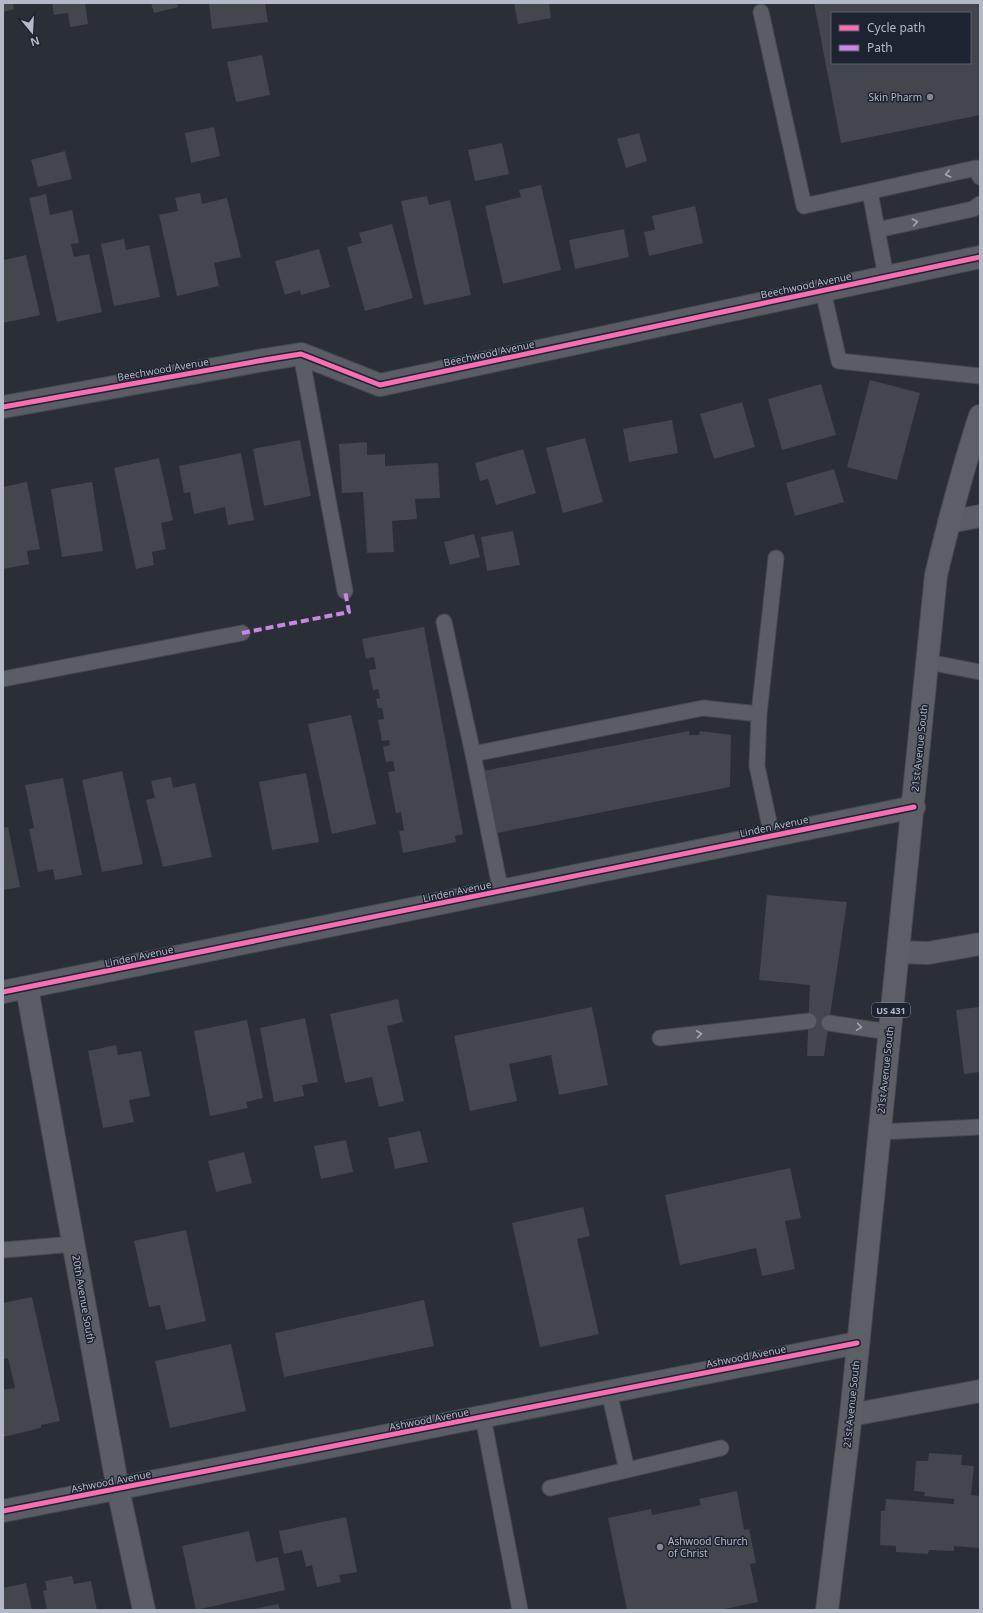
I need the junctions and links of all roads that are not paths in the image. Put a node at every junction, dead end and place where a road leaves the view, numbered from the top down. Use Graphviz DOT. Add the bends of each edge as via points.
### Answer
graph roads {
  1 [pos="761,12"];
  2 [pos="980,177"];
  3 [pos="870,192"];
  4 [pos="980,204"];
  5 [pos="877,230"];
  6 [pos="980,257"];
  7 [pos="886,277"];
  8 [pos="823,291"];
  9 [pos="301,354"];
  10 [pos="980,376"];
  11 [pos="3,408"];
  12 [pos="980,416"];
  13 [pos="980,516"];
  14 [pos="949,522"];
  15 [pos="776,558"];
  16 [pos="345,591"];
  17 [pos="444,622"];
  18 [pos="242,633"];
  19 [pos="928,662"];
  20 [pos="980,672"];
  21 [pos="3,679"];
  22 [pos="759,714"];
  23 [pos="473,754"];
  24 [pos="914,807"];
  25 [pos="772,836"];
  26 [pos="500,892"];
  27 [pos="980,944"];
  28 [pos="898,952"];
  29 [pos="27,988"];
  30 [pos="3,992"];
  31 [pos="809,1021"];
  32 [pos="829,1023"];
  33 [pos="889,1032"];
  34 [pos="660,1038"];
  35 [pos="980,1127"];
  36 [pos="879,1132"];
  37 [pos="74,1244"];
  38 [pos="3,1250"];
  39 [pos="857,1343"];
  40 [pos="980,1391"];
  41 [pos="609,1392"];
  42 [pos="851,1415"];
  43 [pos="483,1417"];
  44 [pos="721,1448"];
  45 [pos="627,1470"];
  46 [pos="550,1488"];
  47 [pos="118,1489"];
  48 [pos="3,1511"];
  49 [pos="144,1610"];
  50 [pos="520,1610"];
  51 [pos="827,1610"];
  1 -- 3 [label="lane" via="804,206"];
  2 -- 3 [label="lane, one-way" via="976,168"];
  3 -- 5 [label="lane"];
  5 -- 4 [label="lane, one-way" via="973,209"];
  5 -- 7 [label="lane"];
  6 -- 7 [label="street, Beechwood Avenue"];
  7 -- 8 [label="street, Beechwood Avenue"];
  8 -- 9 [label="street, Beechwood Avenue" via="380,385"];
  8 -- 10 [label="lane" via="839,361"];
  9 -- 11 [label="street, Beechwood Avenue"];
  9 -- 16 [label="lane"];
  12 -- 14 [label="main road, 21st Avenue South / US 431"];
  13 -- 14 [label="street"];
  14 -- 19 [label="main road, 21st Avenue South / US 431" via="936,575"];
  15 -- 22 [label="lane"];
  17 -- 23 [label="lane"];
  18 -- 21 [label="lane"];
  19 -- 20 [label="lane"];
  19 -- 24 [label="main road, 21st Avenue South / US 431"];
  22 -- 23 [label="lane" via="703,708"];
  22 -- 25 [label="lane" via="757,766"];
  23 -- 26 [label="lane"];
  24 -- 25 [label="street, Linden Avenue"];
  24 -- 28 [label="main road, 21st Avenue South / US 431"];
  25 -- 26 [label="street, Linden Avenue"];
  26 -- 29 [label="street, Linden Avenue"];
  27 -- 28 [label="street" via="928,953"];
  28 -- 33 [label="main road, 21st Avenue South / US 431"];
  29 -- 30 [label="street, Linden Avenue"];
  29 -- 37 [label="street, 20th Avenue South"];
  34 -- 31 [label="lane, one-way"];
  32 -- 33 [label="lane, one-way"];
  33 -- 36 [label="main road, 21st Avenue South / US 431"];
  35 -- 36 [label="lane"];
  36 -- 39 [label="main road, 21st Avenue South / US 431"];
  37 -- 38 [label="lane"];
  37 -- 47 [label="street, 20th Avenue South"];
  39 -- 41 [label="street, Ashwood Avenue"];
  39 -- 42 [label="main road, 21st Avenue South / US 431"];
  40 -- 42 [label="street"];
  41 -- 43 [label="street, Ashwood Avenue"];
  41 -- 45 [label="lane"];
  42 -- 51 [label="main road, 21st Avenue South / US 431"];
  43 -- 47 [label="street, Ashwood Avenue"];
  43 -- 50 [label="lane"];
  44 -- 45 [label="lane"];
  45 -- 46 [label="lane"];
  47 -- 48 [label="street, Ashwood Avenue"];
  47 -- 49 [label="street, 20th Avenue South"];
}
